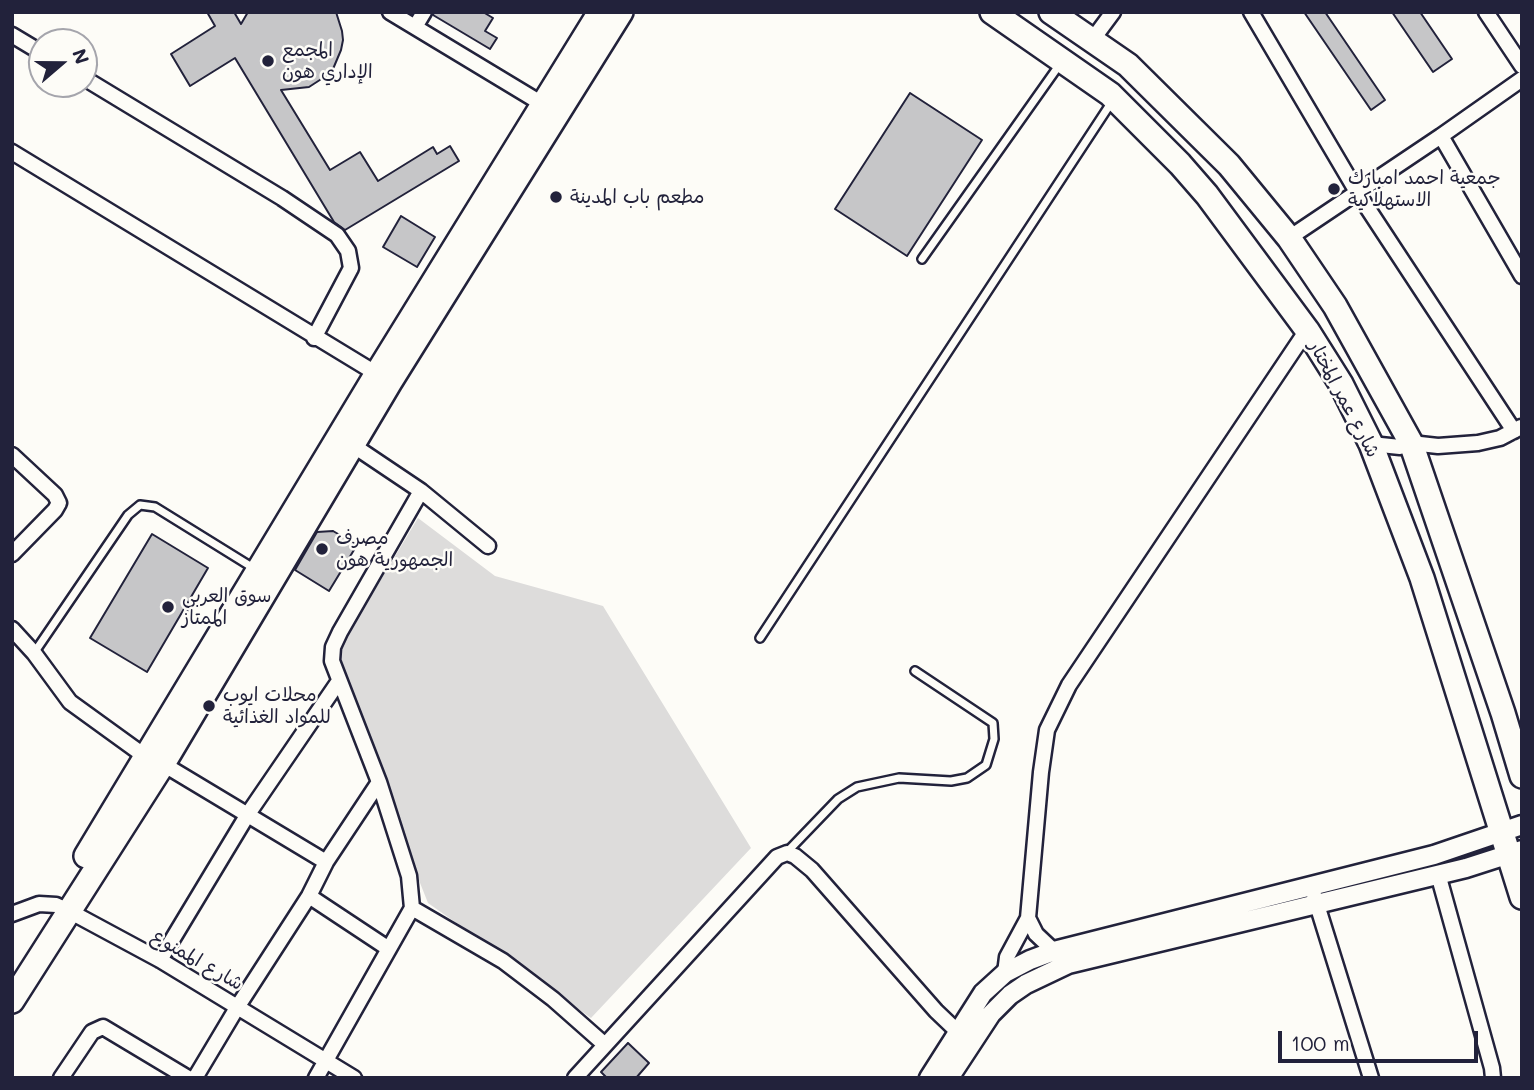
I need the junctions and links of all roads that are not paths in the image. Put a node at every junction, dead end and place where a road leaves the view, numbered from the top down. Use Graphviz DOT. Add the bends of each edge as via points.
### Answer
graph roads {
  1 [pos="390,12"];
  2 [pos="424,12"];
  3 [pos="600,12"];
  4 [pos="621,12"];
  5 [pos="992,12"];
  6 [pos="1051,12"];
  7 [pos="1113,12"];
  8 [pos="1251,12"];
  9 [pos="1486,12"];
  10 [pos="415,27"];
  11 [pos="12,35"];
  12 [pos="1093,39"];
  13 [pos="28,45"];
  14 [pos="1062,61"];
  15 [pos="1522,66"];
  16 [pos="1143,78"];
  17 [pos="1522,79"];
  18 [pos="98,86"];
  19 [pos="1119,102"];
  20 [pos="549,108"];
  21 [pos="1441,136"];
  22 [pos="12,152"];
  23 [pos="1357,192"];
  24 [pos="1289,238"];
  25 [pos="922,259"];
  26 [pos="1522,276"];
  27 [pos="1307,330"];
  28 [pos="314,338"];
  29 [pos="383,378"];
  30 [pos="1518,429"];
  31 [pos="1411,443"];
  32 [pos="1371,444"];
  33 [pos="354,446"];
  34 [pos="12,455"];
  35 [pos="421,491"];
  36 [pos="488,546"];
  37 [pos="281,550"];
  38 [pos="12,554"];
  39 [pos="258,571"];
  40 [pos="12,629"];
  41 [pos="760,638"];
  42 [pos="34,653"];
  43 [pos="915,671"];
  44 [pos="339,681"];
  45 [pos="155,760"];
  46 [pos="1522,776"];
  47 [pos="379,782"];
  48 [pos="248,814"];
  49 [pos="1511,829"];
  50 [pos="787,853"];
  51 [pos="1515,853"];
  52 [pos="326,862"];
  53 [pos="1438,874"];
  54 [pos="1314,895"];
  55 [pos="309,896"];
  56 [pos="1522,897"];
  57 [pos="63,908"];
  58 [pos="412,908"];
  59 [pos="12,914"];
  60 [pos="1028,918"];
  61 [pos="389,949"];
  62 [pos="1054,951"];
  63 [pos="160,960"];
  64 [pos="1005,972"];
  65 [pos="12,977"];
  66 [pos="12,1000"];
  67 [pos="238,1006"];
  68 [pos="958,1032"];
  69 [pos="604,1044"];
  70 [pos="327,1060"];
  71 [pos="930,1077"];
  72 [pos="61,1078"];
  73 [pos="188,1078"];
  74 [pos="195,1078"];
  75 [pos="316,1078"];
  76 [pos="354,1078"];
  77 [pos="575,1078"];
  78 [pos="949,1078"];
  79 [pos="1371,1078"];
  80 [pos="1493,1078"];
  1 -- 10 [label="street"];
  2 -- 10 [label="street"];
  3 -- 20 [label="main road"];
  4 -- 20 [label="main road"];
  5 -- 14 [label="main road, شارع عمر المختار"];
  6 -- 12 [label="main road, شارع عمر المختار"];
  7 -- 12 [label="street"];
  8 -- 23 [label="street"];
  9 -- 15 [label="street"];
  10 -- 20 [label="street"];
  11 -- 13 [label="street"];
  12 -- 16 [label="main road, شارع عمر المختار"];
  14 -- 19 [label="main road, شارع عمر المختار"];
  14 -- 25 [label="lane"];
  16 -- 19 [label="main road"];
  16 -- 24 [label="main road, شارع عمر المختار" via="1229,165"];
  17 -- 21 [label="street"];
  18 -- 28 [label="street" via="337,235 348,251 351,268"];
  19 -- 27 [label="main road, شارع عمر المختار" via="1207,195"];
  19 -- 41 [label="lane"];
  20 -- 29 [label="main road"];
  21 -- 23 [label="street"];
  21 -- 26 [label="street"];
  22 -- 28 [label="street"];
  23 -- 24 [label="street"];
  23 -- 30 [label="street"];
  24 -- 31 [label="main road, شارع عمر المختار" via="1335,306"];
  27 -- 32 [label="main road, شارع عمر المختار"];
  27 -- 60 [label="street" via="1069,685 1047,730"];
  28 -- 29 [label="street"];
  29 -- 33 [label="main road"];
  29 -- 37 [label="main road"];
  30 -- 31 [label="street" via="1478,443"];
  31 -- 32 [label="street" via="1400,447"];
  31 -- 46 [label="main road, شارع عمر المختار"];
  32 -- 49 [label="main road, شارع عمر المختار"];
  33 -- 35 [label="street"];
  33 -- 37 [label="main road"];
  34 -- 38 [label="street" via="59,503"];
  35 -- 36 [label="street"];
  35 -- 44 [label="street" via="332,647"];
  37 -- 39 [label="main road"];
  37 -- 45 [label="main road"];
  39 -- 42 [label="lane" via="155,507 139,505"];
  39 -- 45 [label="main road"];
  40 -- 42 [label="street"];
  42 -- 45 [label="street" via="70,702"];
  43 -- 50 [label="lane" via="993,723 994,739 986,765 967,778 951,781 899,778 857,787 838,799"];
  44 -- 47 [label="street"];
  44 -- 48 [label="street"];
  45 -- 48 [label="street"];
  45 -- 57 [label="main road"];
  47 -- 52 [label="street"];
  47 -- 58 [label="street" via="409,876"];
  48 -- 52 [label="street"];
  48 -- 63 [label="street"];
  49 -- 51 [label="main road, شارع عمر المختار"];
  49 -- 54 [label="street"];
  50 -- 68 [label="street" via="812,870"];
  50 -- 69 [label="street" via="777,857"];
  51 -- 53 [label="street"];
  51 -- 56 [label="main road, شارع عمر المختار"];
  52 -- 55 [label="street"];
  53 -- 54 [label="street"];
  53 -- 80 [label="street"];
  54 -- 62 [label="street"];
  54 -- 78 [label="street" via="1044,974 1010,995 991,1014"];
  54 -- 79 [label="street"];
  55 -- 61 [label="street"];
  55 -- 67 [label="street"];
  57 -- 59 [label="street" via="39,904"];
  57 -- 63 [label="street, شارع الممنوع"];
  57 -- 65 [label="main road"];
  57 -- 66 [label="main road"];
  58 -- 61 [label="street"];
  58 -- 69 [label="street" via="503,961"];
  60 -- 62 [label="street" via="1036,934"];
  60 -- 64 [label="street" via="1007,957"];
  61 -- 70 [label="street"];
  62 -- 64 [label="street"];
  63 -- 67 [label="street, شارع الممنوع"];
  64 -- 68 [label="street" via="983,993"];
  67 -- 70 [label="street, شارع الممنوع"];
  67 -- 74 [label="street"];
  68 -- 71 [label="street"];
  69 -- 77 [label="street"];
  70 -- 75 [label="street"];
  70 -- 76 [label="street, شارع الممنوع"];
  72 -- 73 [label="street" via="92,1032 103,1027"];
}
